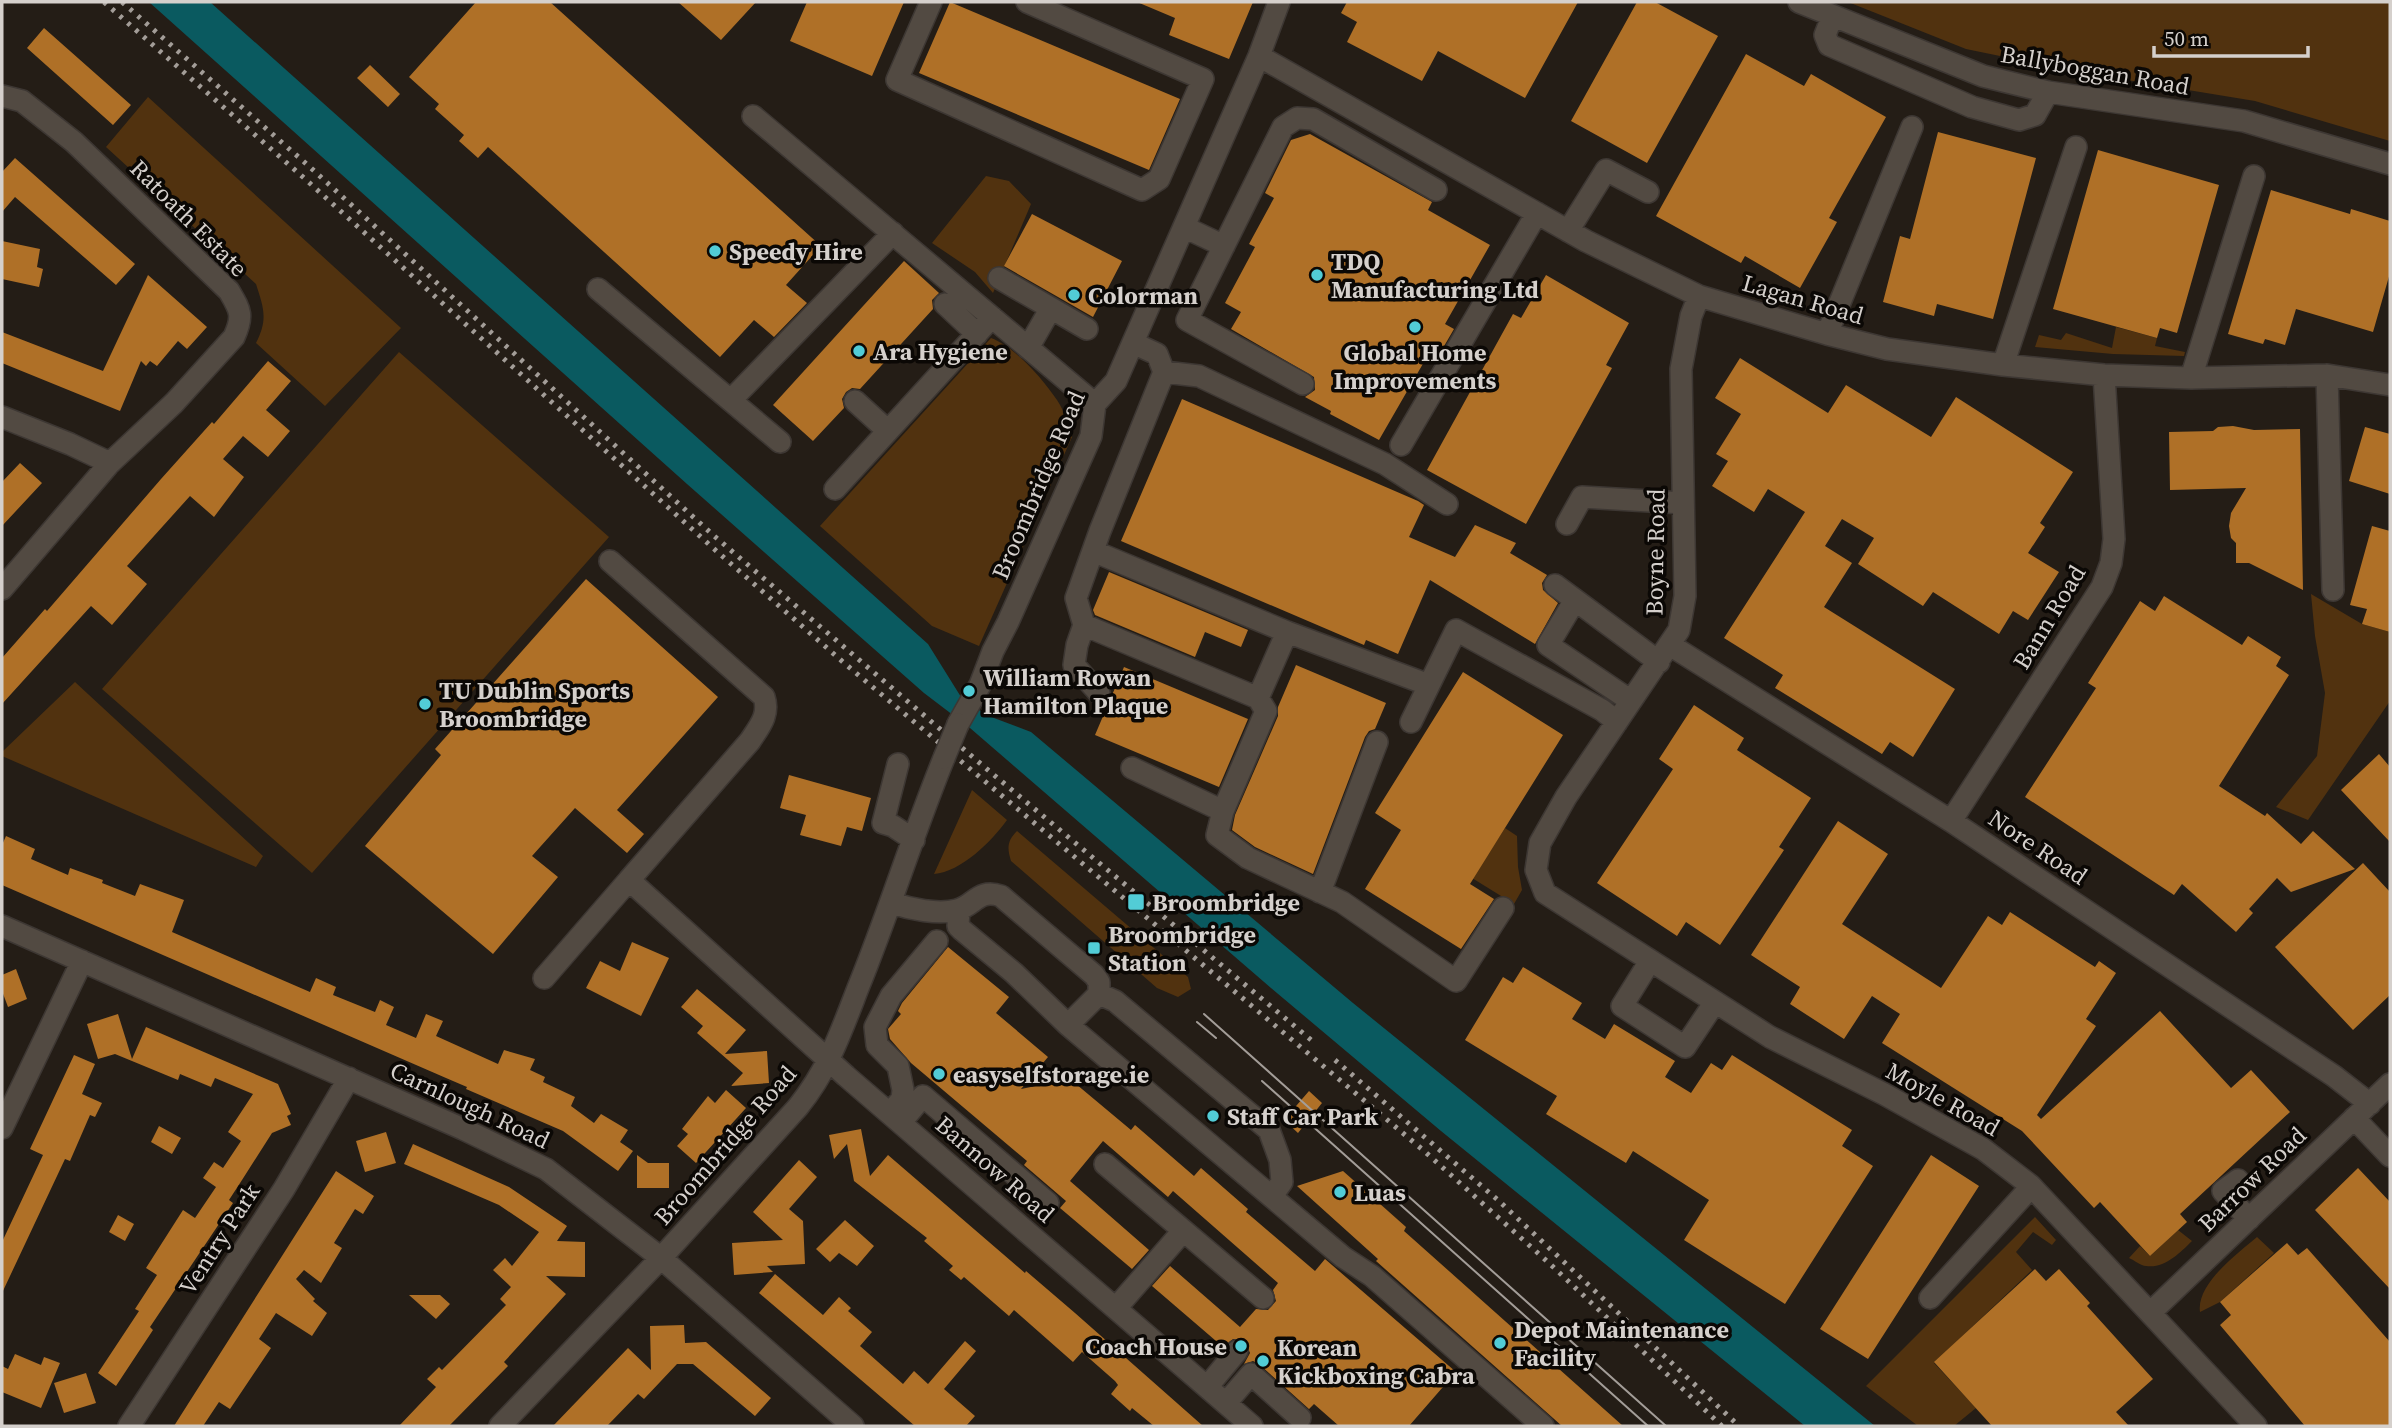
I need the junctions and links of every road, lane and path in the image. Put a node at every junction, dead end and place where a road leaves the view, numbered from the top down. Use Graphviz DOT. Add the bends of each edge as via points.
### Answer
graph roads {
  1 [pos="931,2"];
  2 [pos="1027,2"];
  3 [pos="1279,2"];
  4 [pos="1799,2"];
  5 [pos="1832,17"];
  6 [pos="1259,56"];
  7 [pos="2048,92"];
  8 [pos="1327,94"];
  9 [pos="2,96"];
  10 [pos="753,116"];
  11 [pos="1313,119"];
  12 [pos="1912,127"];
  13 [pos="2077,147"];
  14 [pos="2390,164"];
  15 [pos="2254,176"];
  16 [pos="1436,190"];
  17 [pos="1648,192"];
  18 [pos="1536,213"];
  19 [pos="1184,227"];
  20 [pos="1569,231"];
  21 [pos="893,233"];
  22 [pos="1224,246"];
  23 [pos="999,278"];
  24 [pos="598,289"];
  25 [pos="1699,296"];
  26 [pos="945,304"];
  27 [pos="1051,308"];
  28 [pos="992,317"];
  29 [pos="1087,329"];
  30 [pos="977,334"];
  31 [pos="1826,334"];
  32 [pos="1133,343"];
  33 [pos="1028,348"];
  34 [pos="2003,365"];
  35 [pos="1164,372"];
  36 [pos="2104,375"];
  37 [pos="2327,375"];
  38 [pos="2191,378"];
  39 [pos="1303,384"];
  40 [pos="2390,386"];
  41 [pos="731,400"];
  42 [pos="855,401"];
  43 [pos="1096,404"];
  44 [pos="2,416"];
  45 [pos="888,431"];
  46 [pos="780,442"];
  47 [pos="1401,445"];
  48 [pos="110,463"];
  49 [pos="835,489"];
  50 [pos="1683,503"];
  51 [pos="1447,504"];
  52 [pos="1566,524"];
  53 [pos="1093,551"];
  54 [pos="610,561"];
  55 [pos="1555,585"];
  56 [pos="2,589"];
  57 [pos="2333,590"];
  58 [pos="1575,600"];
  59 [pos="1084,625"];
  60 [pos="1287,632"];
  61 [pos="1664,653"];
  62 [pos="1429,685"];
  63 [pos="1099,693"];
  64 [pos="1258,698"];
  65 [pos="1631,701"];
  66 [pos="1617,722"];
  67 [pos="1411,723"];
  68 [pos="1377,742"];
  69 [pos="898,764"];
  70 [pos="1132,768"];
  71 [pos="1223,811"];
  72 [pos="1951,821"];
  73 [pos="914,839"];
  74 [pos="629,880"];
  75 [pos="1320,892"];
  76 [pos="1545,893"];
  77 [pos="892,903"];
  78 [pos="1503,908"];
  79 [pos="959,910"];
  80 [pos="2,926"];
  81 [pos="937,941"];
  82 [pos="82,961"];
  83 [pos="1650,961"];
  84 [pos="544,978"];
  85 [pos="1099,994"];
  86 [pos="1715,1002"];
  87 [pos="1068,1025"];
  88 [pos="829,1060"];
  89 [pos="349,1078"];
  90 [pos="2390,1084"];
  91 [pos="2362,1111"];
  92 [pos="896,1118"];
  93 [pos="2,1128"];
  94 [pos="2390,1156"];
  95 [pos="1105,1164"];
  96 [pos="2238,1180"];
  97 [pos="2031,1187"];
  98 [pos="1272,1196"];
  99 [pos="1048,1203"];
  100 [pos="2249,1219"];
  101 [pos="1183,1231"];
  102 [pos="661,1258"];
  103 [pos="1263,1298"];
  104 [pos="1930,1298"];
  105 [pos="1116,1308"];
  106 [pos="2150,1313"];
  107 [pos="1237,1351"];
  108 [pos="1207,1387"];
  109 [pos="1226,1403"];
  110 [pos="1300,1418"];
  111 [pos="129,1426"];
  112 [pos="500,1426"];
  113 [pos="853,1426"];
  114 [pos="1252,1426"];
  115 [pos="1543,1426"];
  116 [pos="2256,1426"];
  1 -- 2 [label="street" via="897,80 1142,190 1159,178 1203,79"];
  3 -- 6 [label="street, Broombridge Road"];
  4 -- 5 [label="street, Ballyboggan Road"];
  5 -- 7 [label="street, Ballyboggan Road" via="1983,76"];
  5 -- 7 [label="street" via="1825,35 1829,45 1972,107 2020,120 2035,115"];
  6 -- 8 [label="street, Lagan Road"];
  6 -- 19 [label="street, Broombridge Road"];
  7 -- 14 [label="street, Ballyboggan Road" via="2244,121"];
  8 -- 11 [label="street"];
  8 -- 18 [label="street, Lagan Road"];
  9 -- 48 [label="street, Ratoath Estate" via="22,101 74,142 229,291 241,312 234,337 174,403"];
  10 -- 21 [label="street"];
  11 -- 16 [label="street"];
  11 -- 22 [label="street" via="1297,118 1283,127"];
  12 -- 31 [label="street"];
  13 -- 34 [label="street"];
  15 -- 38 [label="street"];
  17 -- 20 [label="street" via="1606,170"];
  18 -- 20 [label="street, Lagan Road"];
  18 -- 47 [label="street"];
  19 -- 22 [label="street"];
  19 -- 32 [label="street, Broombridge Road"];
  20 -- 25 [label="street, Lagan Road"];
  21 -- 28 [label="street"];
  21 -- 41 [label="street"];
  22 -- 39 [label="street" via="1186,320"];
  23 -- 27 [label="street"];
  24 -- 41 [label="street"];
  25 -- 31 [label="street, Lagan Road"];
  25 -- 50 [label="street, Boyne Road" via="1681,369"];
  26 -- 30 [label="street"];
  27 -- 29 [label="street"];
  27 -- 33 [label="street"];
  28 -- 30 [label="street"];
  28 -- 33 [label="street"];
  30 -- 45 [label="street"];
  31 -- 34 [label="street, Lagan Road" via="1887,349"];
  32 -- 35 [label="street" via="1157,354"];
  32 -- 43 [label="street, Broombridge Road" via="1116,380"];
  33 -- 43 [label="street"];
  34 -- 36 [label="street, Lagan Road"];
  35 -- 51 [label="street" via="1211,381 1385,464"];
  35 -- 53 [label="street"];
  36 -- 38 [label="street, Lagan Road"];
  36 -- 72 [label="street, Bann Road" via="2114,540 2111,563 2102,587"];
  37 -- 38 [label="street, Lagan Road"];
  37 -- 40 [label="street, Lagan Road"];
  37 -- 57 [label="street"];
  41 -- 46 [label="street"];
  42 -- 45 [label="street"];
  43 -- 73 [label="street, Broombridge Road, bridge" via="1091,436 980,685 958,724"];
  44 -- 48 [label="street"];
  45 -- 49 [label="street"];
  48 -- 56 [label="street, Ratoath Estate"];
  50 -- 52 [label="street" via="1582,497"];
  50 -- 61 [label="street, Boyne Road" via="1685,596 1679,630"];
  53 -- 59 [label="street" via="1076,598"];
  53 -- 60 [label="street"];
  54 -- 74 [label="street" via="766,704 764,718 750,741"];
  55 -- 58 [label="street, Nore Road"];
  58 -- 61 [label="street, Nore Road"];
  58 -- 65 [label="street" via="1548,645"];
  59 -- 63 [label="street" via="1074,665"];
  59 -- 64 [label="street"];
  60 -- 62 [label="street"];
  60 -- 64 [label="street"];
  61 -- 65 [label="street, Boyne Road"];
  61 -- 72 [label="street, Nore Road"];
  62 -- 66 [label="street" via="1456,630"];
  62 -- 67 [label="street"];
  64 -- 71 [label="street" via="1266,711"];
  65 -- 66 [label="street, Boyne Road"];
  66 -- 76 [label="street, Boyne Road" via="1540,843 1536,870"];
  68 -- 75 [label="street"];
  69 -- 73 [label="street" via="883,823"];
  70 -- 71 [label="street"];
  71 -- 75 [label="street" via="1217,835 1248,858"];
  72 -- 91 [label="street, Nore Road" via="2334,1076"];
  73 -- 77 [label="street, Broombridge Road"];
  74 -- 84 [label="street"];
  74 -- 88 [label="street, Bannow Road"];
  75 -- 78 [label="street" via="1342,902 1456,981"];
  76 -- 83 [label="street, Moyle Road"];
  77 -- 79 [label="street"];
  77 -- 88 [label="street, Broombridge Road"];
  79 -- 85 [label="street" via="989,893 1001,896 1094,975"];
  79 -- 87 [label="street" via="958,926"];
  80 -- 82 [label="street, Carnlough Road"];
  81 -- 92 [label="street" via="891,996 875,1027 877,1045 898,1066 903,1090"];
  82 -- 89 [label="street, Carnlough Road"];
  82 -- 93 [label="street"];
  83 -- 86 [label="street, Moyle Road"];
  83 -- 86 [label="street" via="1622,1006 1685,1047"];
  85 -- 87 [label="street"];
  85 -- 98 [label="street" via="1115,1000 1269,1129 1282,1182"];
  86 -- 97 [label="street, Moyle Road" via="1770,1037 1983,1149"];
  87 -- 98 [label="street"];
  88 -- 92 [label="street, Bannow Road"];
  88 -- 102 [label="street, Broombridge Road" via="798,1107"];
  89 -- 102 [label="street, Carnlough Road" via="546,1169"];
  89 -- 111 [label="street, Ventry Park" via="284,1189"];
  90 -- 91 [label="street, Barrow Road"];
  91 -- 94 [label="street, Nore Road"];
  91 -- 100 [label="street, Barrow Road"];
  92 -- 99 [label="street" via="923,1096"];
  92 -- 105 [label="street, Bannow Road"];
  95 -- 101 [label="street"];
  96 -- 100 [label="street" via="2223,1191"];
  97 -- 104 [label="street"];
  97 -- 106 [label="street, Moyle Road"];
  98 -- 115 [label="street" via="1343,1257 1373,1276"];
  100 -- 106 [label="street, Barrow Road"];
  101 -- 103 [label="street"];
  101 -- 105 [label="street"];
  102 -- 112 [label="street, Broombridge Road"];
  102 -- 113 [label="street, Carnlough Road"];
  105 -- 108 [label="street, Bannow Road"];
  106 -- 116 [label="street, Moyle Road"];
  107 -- 108 [label="street"];
  108 -- 109 [label="street, Bannow Road"];
  109 -- 110 [label="street" via="1251,1374"];
  109 -- 114 [label="street, Bannow Road"];
}
